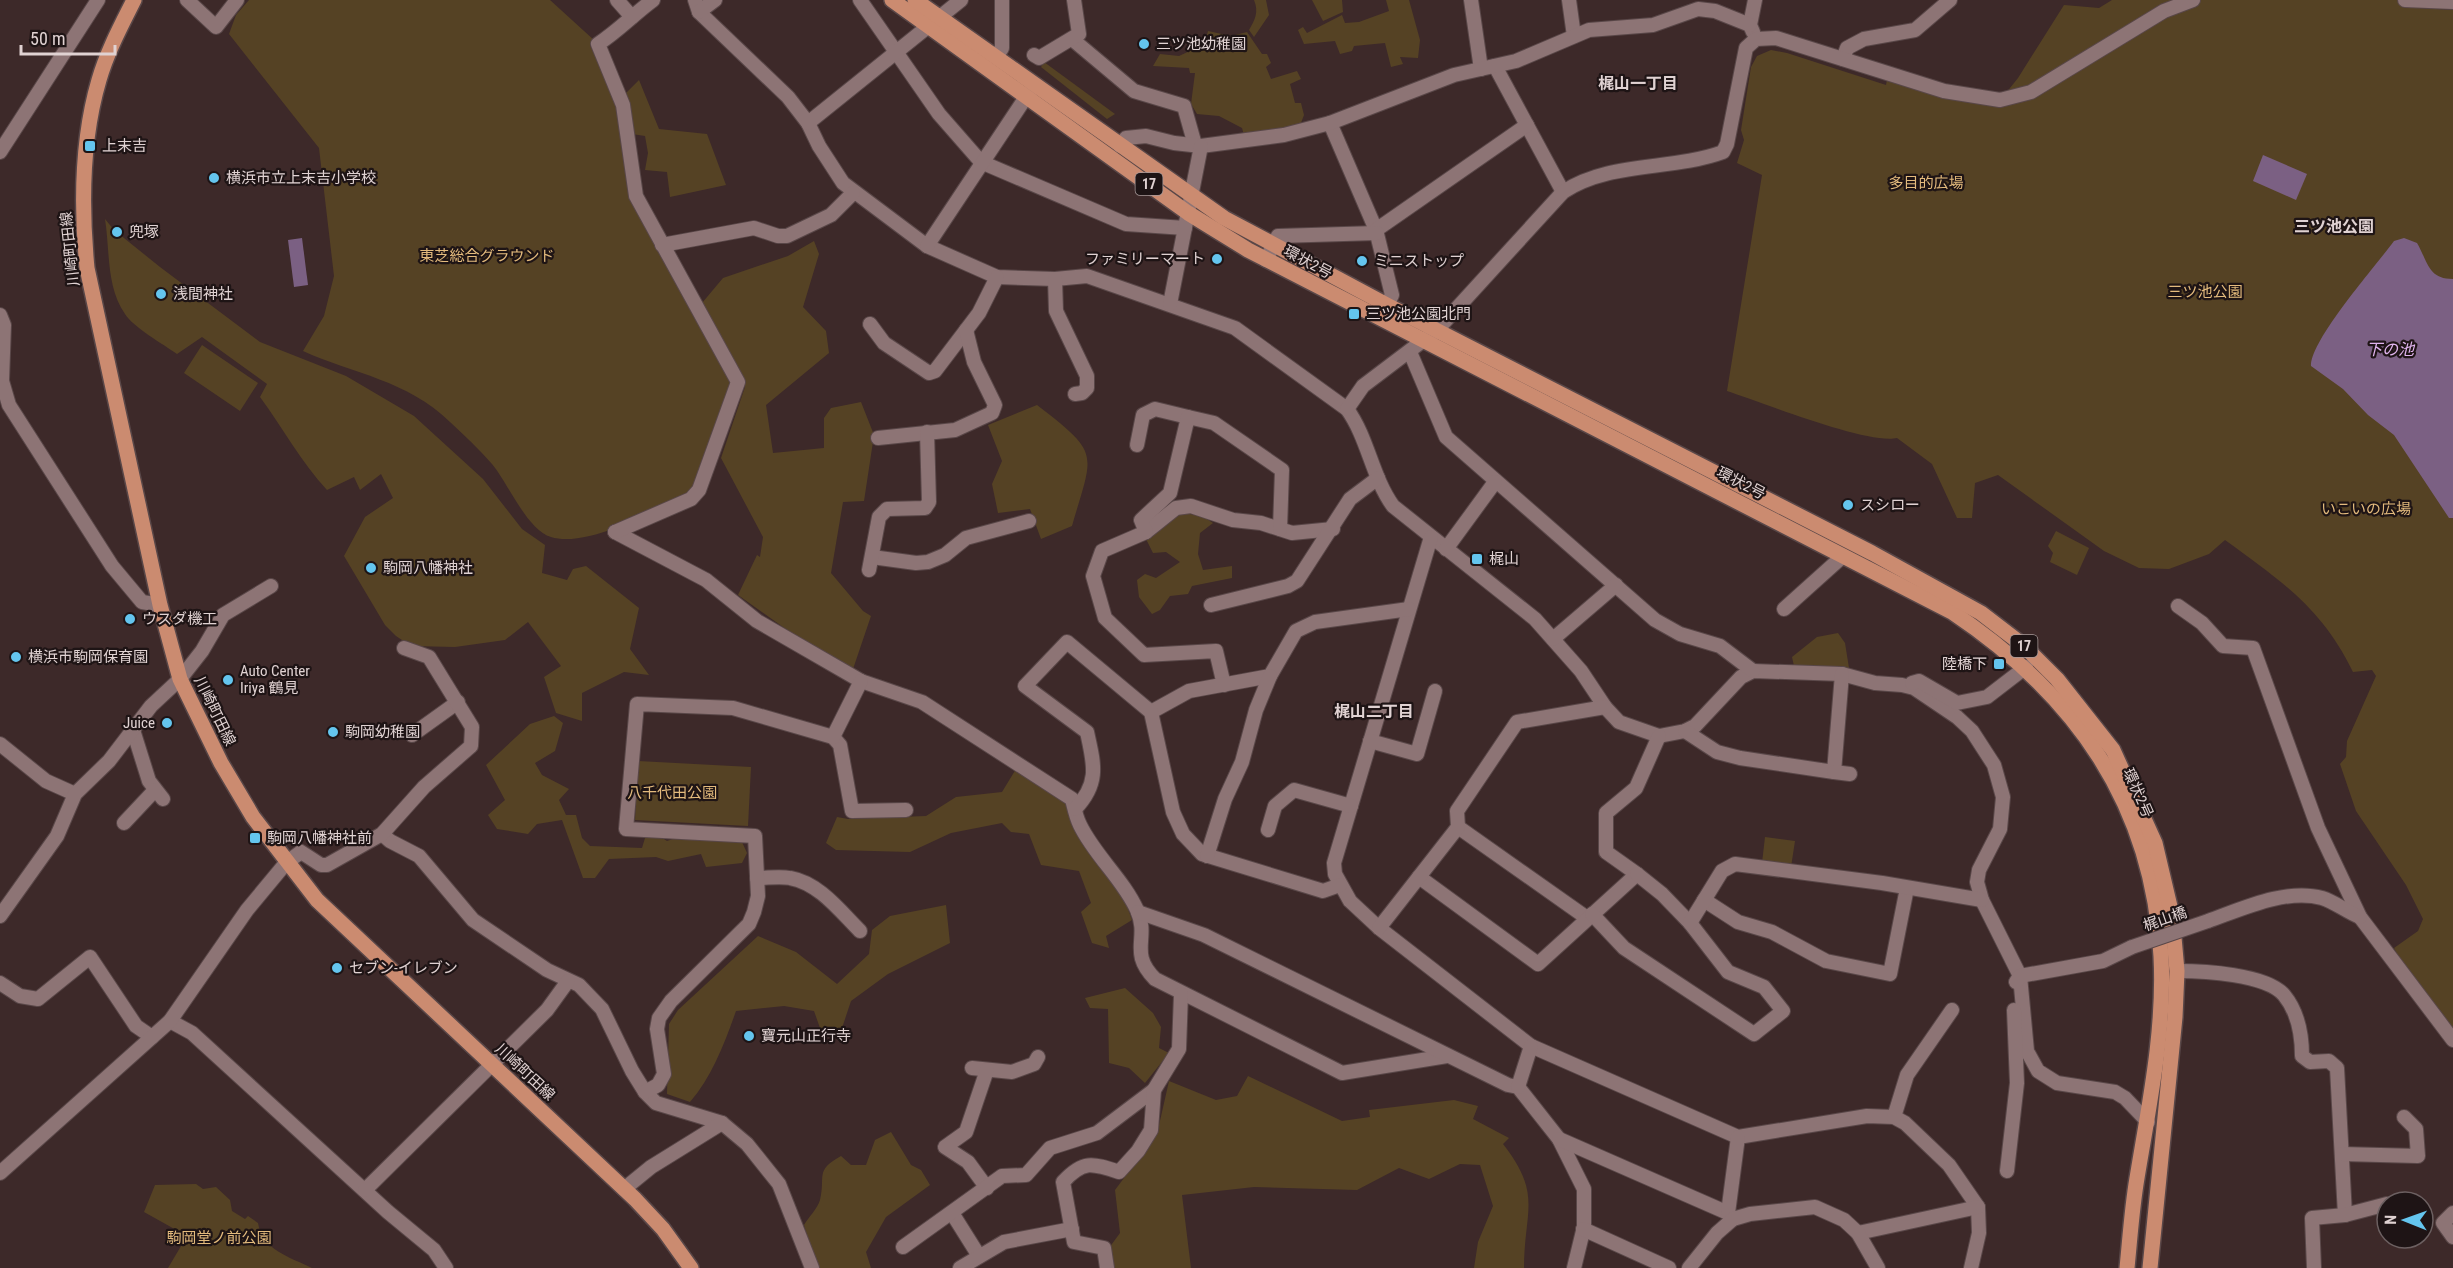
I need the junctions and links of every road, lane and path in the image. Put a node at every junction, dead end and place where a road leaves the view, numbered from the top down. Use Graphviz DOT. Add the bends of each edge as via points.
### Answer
graph roads {
  1 [pos="98,0"];
  2 [pos="134,0"];
  3 [pos="187,0"];
  4 [pos="237,0"];
  5 [pos="617,0"];
  6 [pos="653,0"];
  7 [pos="715,0"];
  8 [pos="860,0"];
  9 [pos="892,0"];
  10 [pos="915,0"];
  11 [pos="961,0"];
  12 [pos="1002,0"];
  13 [pos="1074,0"];
  14 [pos="1471,0"];
  15 [pos="1569,0"];
  16 [pos="1755,0"];
  17 [pos="1950,0"];
  18 [pos="2193,0"];
  19 [pos="2405,0"];
  20 [pos="2453,2"];
  21 [pos="697,6"];
  22 [pos="1687,7"];
  23 [pos="632,16"];
  24 [pos="934,23"];
  25 [pos="1750,25"];
  26 [pos="1574,36"];
  27 [pos="1072,39"];
  28 [pos="1756,39"];
  29 [pos="895,51"];
  30 [pos="1034,55"];
  31 [pos="996,57"];
  32 [pos="1843,59"];
  33 [pos="1488,68"];
  34 [pos="1030,92"];
  35 [pos="808,123"];
  36 [pos="1330,123"];
  37 [pos="1527,125"];
  38 [pos="1198,145"];
  39 [pos="1120,147"];
  40 [pos="0,152"];
  41 [pos="981,162"];
  42 [pos="1563,192"];
  43 [pos="853,193"];
  44 [pos="1191,196"];
  45 [pos="1186,220"];
  46 [pos="1376,231"];
  47 [pos="662,245"];
  48 [pos="1273,245"];
  49 [pos="927,246"];
  50 [pos="1266,260"];
  51 [pos="997,277"];
  52 [pos="1055,279"];
  53 [pos="1170,303"];
  54 [pos="1387,305"];
  55 [pos="0,315"];
  56 [pos="870,324"];
  57 [pos="966,330"];
  58 [pos="1437,330"];
  59 [pos="1422,342"];
  60 [pos="1410,352"];
  61 [pos="1075,394"];
  62 [pos="1347,409"];
  63 [pos="1188,417"];
  64 [pos="927,432"];
  65 [pos="878,438"];
  66 [pos="1137,445"];
  67 [pos="1378,478"];
  68 [pos="1496,482"];
  69 [pos="1029,521"];
  70 [pos="1280,529"];
  71 [pos="1333,529"];
  72 [pos="1146,532"];
  73 [pos="1431,537"];
  74 [pos="1446,549"];
  75 [pos="1843,556"];
  76 [pos="1616,585"];
  77 [pos="271,586"];
  78 [pos="160,605"];
  79 [pos="1211,605"];
  80 [pos="2178,606"];
  81 [pos="1409,609"];
  82 [pos="1784,609"];
  83 [pos="1553,639"];
  84 [pos="404,648"];
  85 [pos="2026,667"];
  86 [pos="1754,671"];
  87 [pos="1842,674"];
  88 [pos="1270,676"];
  89 [pos="180,680"];
  90 [pos="861,681"];
  91 [pos="1224,685"];
  92 [pos="1902,685"];
  93 [pos="1435,691"];
  94 [pos="458,702"];
  95 [pos="1605,707"];
  96 [pos="1151,712"];
  97 [pos="133,730"];
  98 [pos="1685,732"];
  99 [pos="412,735"];
  100 [pos="1659,736"];
  101 [pos="833,737"];
  102 [pos="1370,741"];
  103 [pos="0,744"];
  104 [pos="1834,772"];
  105 [pos="1850,774"];
  106 [pos="75,794"];
  107 [pos="1351,806"];
  108 [pos="1075,808"];
  109 [pos="906,810"];
  110 [pos="124,823"];
  111 [pos="1458,827"];
  112 [pos="1268,830"];
  113 [pos="382,834"];
  114 [pos="1207,856"];
  115 [pos="286,863"];
  116 [pos="1637,874"];
  117 [pos="1419,877"];
  118 [pos="757,878"];
  119 [pos="1341,885"];
  120 [pos="1907,888"];
  121 [pos="1704,900"];
  122 [pos="1982,900"];
  123 [pos="1138,912"];
  124 [pos="0,916"];
  125 [pos="1589,916"];
  126 [pos="2360,917"];
  127 [pos="1690,923"];
  128 [pos="1379,928"];
  129 [pos="860,931"];
  130 [pos="2177,971"];
  131 [pos="2020,976"];
  132 [pos="568,981"];
  133 [pos="0,983"];
  134 [pos="1181,994"];
  135 [pos="1952,1010"];
  136 [pos="170,1022"];
  137 [pos="152,1037"];
  138 [pos="2453,1040"];
  139 [pos="1532,1046"];
  140 [pos="1447,1056"];
  141 [pos="1038,1057"];
  142 [pos="492,1066"];
  143 [pos="972,1068"];
  144 [pos="987,1070"];
  145 [pos="1518,1087"];
  146 [pos="1154,1090"];
  147 [pos="645,1092"];
  148 [pos="1894,1117"];
  149 [pos="2404,1117"];
  150 [pos="2148,1122"];
  151 [pos="722,1124"];
  152 [pos="1738,1137"];
  153 [pos="1559,1139"];
  154 [pos="2342,1154"];
  155 [pos="2007,1172"];
  156 [pos="0,1173"];
  157 [pos="987,1188"];
  158 [pos="624,1189"];
  159 [pos="364,1190"];
  160 [pos="1978,1207"];
  161 [pos="2375,1207"];
  162 [pos="951,1213"];
  163 [pos="2453,1213"];
  164 [pos="2345,1215"];
  165 [pos="1731,1216"];
  166 [pos="1072,1229"];
  167 [pos="1583,1229"];
  168 [pos="1858,1233"];
  169 [pos="2453,1237"];
  170 [pos="903,1247"];
  171 [pos="980,1256"];
  172 [pos="446,1268"];
  173 [pos="691,1268"];
  174 [pos="812,1268"];
  175 [pos="960,1268"];
  176 [pos="1107,1268"];
  177 [pos="1574,1268"];
  178 [pos="1669,1268"];
  179 [pos="1689,1268"];
  180 [pos="1878,1268"];
  181 [pos="1971,1268"];
  182 [pos="2127,1268"];
  183 [pos="2150,1268"];
  184 [pos="2314,1268"];
  1 -- 40 [label="street"];
  2 -- 78 [label="main road, 川崎町田線" via="99,80 85,160 83,229 87,268"];
  3 -- 4 [label="street" via="216,27"];
  5 -- 23 [label="street"];
  6 -- 23 [label="street"];
  7 -- 21 [label="street"];
  8 -- 29 [label="street"];
  9 -- 24 [label="main road, 環状2号 / 17"];
  10 -- 24 [label="main road, 環状2号 / 17"];
  11 -- 24 [label="street"];
  12 -- 31 [label="street" via="1007,37"];
  13 -- 27 [label="street" via="1079,34"];
  14 -- 33 [label="street"];
  15 -- 26 [label="street"];
  16 -- 25 [label="street"];
  17 -- 32 [label="street" via="1915,30 1864,39 1846,48"];
  18 -- 32 [label="street" via="2164,11 2031,92 2000,100 1944,91"];
  19 -- 20 [label="street"];
  21 -- 35 [label="street" via="788,97"];
  22 -- 25 [label="street" via="1715,11"];
  22 -- 26 [label="street" via="1653,25 1589,30"];
  23 -- 47 [label="street" via="622,28 597,44 623,105 636,196"];
  24 -- 29 [label="street"];
  24 -- 31 [label="main road, 環状2号 / 17"];
  24 -- 34 [label="main road, 環状2号 / 17"];
  25 -- 28 [label="street"];
  26 -- 33 [label="street" via="1516,61"];
  27 -- 30 [label="street" via="1039,58"];
  27 -- 38 [label="street" via="1134,91 1184,106"];
  28 -- 32 [label="street" via="1776,38"];
  28 -- 42 [label="street" via="1746,48 1723,152 1603,174 1575,183"];
  29 -- 35 [label="street"];
  29 -- 41 [label="street" via="939,114"];
  31 -- 34 [label="main road, 環状2号 / 17"];
  33 -- 36 [label="street" via="1454,75"];
  33 -- 37 [label="street"];
  34 -- 39 [label="main road, 環状2号 / 17"];
  34 -- 41 [label="street"];
  34 -- 45 [label="main road, 環状2号 / 17"];
  35 -- 43 [label="street" via="833,169"];
  36 -- 38 [label="street" via="1284,135"];
  36 -- 46 [label="street"];
  37 -- 42 [label="street"];
  37 -- 46 [label="street"];
  38 -- 39 [label="street" via="1146,136 1126,138"];
  38 -- 44 [label="street"];
  39 -- 44 [label="main road, 環状2号 / 17"];
  41 -- 45 [label="street" via="1126,224"];
  41 -- 49 [label="street"];
  42 -- 58 [label="street"];
  43 -- 47 [label="street" via="831,215 787,236 754,228"];
  43 -- 49 [label="street"];
  44 -- 45 [label="street"];
  44 -- 48 [label="main road, 環状2号 / 17"];
  45 -- 50 [label="main road, 環状2号 / 17"];
  45 -- 53 [label="street"];
  46 -- 48 [label="street" via="1293,233 1278,236"];
  46 -- 54 [label="street" via="1392,295"];
  47 -- 90 [label="street" via="738,382 699,490 691,499 615,532 706,580 757,621"];
  48 -- 50 [label="street"];
  48 -- 54 [label="main road, 環状2号 / 17"];
  49 -- 51 [label="street"];
  50 -- 59 [label="main road, 環状2号 / 17"];
  51 -- 52 [label="street"];
  51 -- 57 [label="street"];
  52 -- 53 [label="street" via="1087,276"];
  52 -- 61 [label="street" via="1056,311 1087,376 1087,388"];
  53 -- 62 [label="street" via="1235,328"];
  54 -- 58 [label="main road, 環状2号 / 17"];
  55 -- 78 [label="street" via="4,325 2,381 9,405 112,566 142,602"];
  56 -- 57 [label="street" via="884,343 929,373"];
  57 -- 64 [label="street" via="974,362 995,405 992,413 955,430"];
  58 -- 59 [label="street"];
  58 -- 130 [label="main road, 環状2号 / 17" via="1872,553 1981,613 2024,646 2070,694 2113,750 2140,807 2164,876"];
  59 -- 60 [label="street"];
  59 -- 75 [label="main road, 環状2号 / 17"];
  60 -- 62 [label="street" via="1363,386"];
  60 -- 68 [label="street" via="1446,437"];
  62 -- 67 [label="street"];
  63 -- 66 [label="street" via="1155,409 1143,415"];
  63 -- 70 [label="street" via="1214,423 1282,470"];
  63 -- 72 [label="street" via="1170,493 1141,520"];
  64 -- 65 [label="street"];
  64 -- 69 [label="street" via="929,502 924,508 883,512 870,563 928,562 945,555 966,538"];
  67 -- 71 [label="street" via="1350,499"];
  67 -- 73 [label="street" via="1399,513"];
  68 -- 74 [label="street"];
  68 -- 76 [label="street"];
  70 -- 71 [label="street" via="1292,533"];
  70 -- 72 [label="street" via="1233,520 1191,506 1176,508"];
  71 -- 79 [label="street" via="1297,580 1288,586"];
  72 -- 91 [label="street" via="1102,551 1093,576 1105,618 1144,654 1216,651"];
  73 -- 74 [label="street"];
  73 -- 81 [label="street"];
  74 -- 83 [label="street" via="1499,589"];
  75 -- 82 [label="street"];
  75 -- 85 [label="main road, 環状2号 / 17" via="1952,612"];
  76 -- 83 [label="street"];
  76 -- 86 [label="street" via="1663,626 1720,646"];
  77 -- 89 [label="street" via="223,615"];
  78 -- 89 [label="main road, 川崎町田線"];
  80 -- 126 [label="street" via="2202,623 2223,646 2253,648 2318,828"];
  81 -- 88 [label="street" via="1315,622 1296,632"];
  81 -- 102 [label="street"];
  83 -- 95 [label="street"];
  84 -- 94 [label="street" via="429,657"];
  85 -- 92 [label="street" via="1987,697 1957,703 1919,681"];
  85 -- 150 [label="main road, 環状2号 / 17" via="2102,758 2144,855 2156,908 2161,957 2160,1017"];
  86 -- 87 [label="street"];
  86 -- 98 [label="street" via="1741,677"];
  87 -- 92 [label="street"];
  87 -- 104 [label="street"];
  88 -- 91 [label="street"];
  88 -- 114 [label="street"];
  89 -- 97 [label="street" via="151,706"];
  89 -- 115 [label="main road, 川崎町田線" via="220,763"];
  90 -- 101 [label="street"];
  90 -- 108 [label="street" via="922,702 1072,799"];
  91 -- 96 [label="street" via="1189,691"];
  92 -- 122 [label="street" via="1914,688 1957,717 1986,750 2000,780 2000,829 1977,882"];
  93 -- 102 [label="street" via="1417,754"];
  94 -- 99 [label="street"];
  94 -- 113 [label="street" via="472,727 471,746 424,787"];
  95 -- 100 [label="street" via="1619,722"];
  95 -- 111 [label="street" via="1517,722 1457,811"];
  96 -- 108 [label="street" via="1067,642 1025,686 1087,732 1095,772 1085,798"];
  96 -- 114 [label="street" via="1173,812 1182,834"];
  97 -- 106 [label="street" via="109,761"];
  97 -- 110 [label="street" via="140,760 159,794"];
  98 -- 100 [label="street"];
  98 -- 104 [label="street" via="1717,752"];
  100 -- 116 [label="street" via="1636,788 1606,813 1606,852"];
  101 -- 109 [label="street" via="840,745 852,811"];
  101 -- 118 [label="street" via="733,708 637,704 626,829 755,836"];
  102 -- 107 [label="street"];
  103 -- 106 [label="street" via="46,781"];
  104 -- 105 [label="street"];
  106 -- 124 [label="street" via="57,836"];
  107 -- 112 [label="street" via="1294,790 1275,806"];
  107 -- 119 [label="street" via="1334,863"];
  108 -- 123 [label="street" via="1080,825"];
  111 -- 117 [label="street"];
  111 -- 125 [label="street"];
  113 -- 115 [label="street" via="327,865 301,852"];
  113 -- 132 [label="street" via="419,856 473,920"];
  114 -- 119 [label="street" via="1323,891"];
  115 -- 136 [label="street" via="234,928"];
  115 -- 142 [label="main road, 川崎町田線" via="317,900"];
  116 -- 125 [label="street"];
  116 -- 127 [label="street"];
  117 -- 125 [label="street" via="1538,964"];
  117 -- 128 [label="street"];
  118 -- 129 [label="street" via="788,877 805,882"];
  118 -- 147 [label="street" via="758,897 749,924 671,1001 659,1018 664,1074 657,1085"];
  119 -- 128 [label="street" via="1350,901"];
  120 -- 121 [label="street" via="1735,864 1722,871"];
  120 -- 121 [label="street" via="1890,974 1826,961 1772,932 1738,922"];
  120 -- 122 [label="street"];
  121 -- 127 [label="street"];
  122 -- 131 [label="street"];
  123 -- 134 [label="street" via="1142,930 1140,958 1144,967 1155,979"];
  123 -- 140 [label="street" via="1204,935"];
  125 -- 127 [label="street" via="1624,948 1754,1034 1783,1011 1764,987 1728,972"];
  126 -- 131 [label="street, 梶山橋, bridge" via="2311,896 2279,899 2132,947 2103,961"];
  126 -- 138 [label="street"];
  128 -- 139 [label="street"];
  130 -- 154 [label="street" via="2220,971 2283,994 2302,1031 2302,1056 2310,1062 2329,1061 2337,1068"];
  130 -- 183 [label="main road, 環状2号 / 17"];
  131 -- 150 [label="street" via="2027,1051 2038,1071 2057,1083 2115,1092"];
  131 -- 155 [label="street" via="2013,986 2017,1083"];
  132 -- 142 [label="street" via="548,1010"];
  132 -- 147 [label="street" via="579,985 602,1009"];
  133 -- 137 [label="street" via="20,996 38,999 90,957 136,1026"];
  134 -- 140 [label="street" via="1342,1073"];
  134 -- 146 [label="street" via="1179,1049"];
  135 -- 148 [label="street" via="1907,1075"];
  136 -- 137 [label="street"];
  136 -- 159 [label="street" via="192,1033"];
  137 -- 156 [label="street"];
  139 -- 145 [label="street"];
  139 -- 152 [label="street"];
  140 -- 145 [label="street"];
  141 -- 144 [label="street" via="1034,1064 1012,1072"];
  142 -- 158 [label="main road, 川崎町田線"];
  142 -- 159 [label="street"];
  143 -- 144 [label="street"];
  144 -- 157 [label="street" via="966,1132 945,1147 968,1162"];
  145 -- 153 [label="street"];
  146 -- 157 [label="street" via="1097,1133 1050,1148 1026,1175 1002,1176"];
  146 -- 166 [label="street" via="1151,1130 1119,1172 1095,1164 1076,1168 1063,1182"];
  147 -- 151 [label="street" via="656,1103"];
  148 -- 152 [label="street" via="1867,1116"];
  148 -- 160 [label="street" via="1949,1165"];
  149 -- 154 [label="street" via="2416,1129 2418,1156"];
  150 -- 182 [label="main road, 環状2号 / 17"];
  151 -- 158 [label="street" via="651,1167"];
  151 -- 174 [label="street" via="747,1144 779,1184"];
  152 -- 165 [label="street"];
  153 -- 165 [label="street"];
  153 -- 167 [label="street" via="1584,1189"];
  154 -- 164 [label="street"];
  157 -- 162 [label="street"];
  158 -- 173 [label="main road, 川崎町田線" via="663,1229"];
  159 -- 172 [label="street" via="434,1250"];
  160 -- 168 [label="street"];
  160 -- 181 [label="street" via="1979,1233"];
  161 -- 164 [label="street"];
  162 -- 170 [label="street"];
  162 -- 171 [label="street"];
  163 -- 169 [label="street" via="2443,1223"];
  164 -- 184 [label="street" via="2312,1218"];
  165 -- 168 [label="street" via="1815,1207 1844,1220"];
  165 -- 179 [label="street"];
  166 -- 171 [label="street" via="1004,1242"];
  166 -- 176 [label="street" via="1074,1242 1104,1248"];
  167 -- 177 [label="street"];
  167 -- 178 [label="street"];
  168 -- 180 [label="street"];
  171 -- 175 [label="street"];
}
